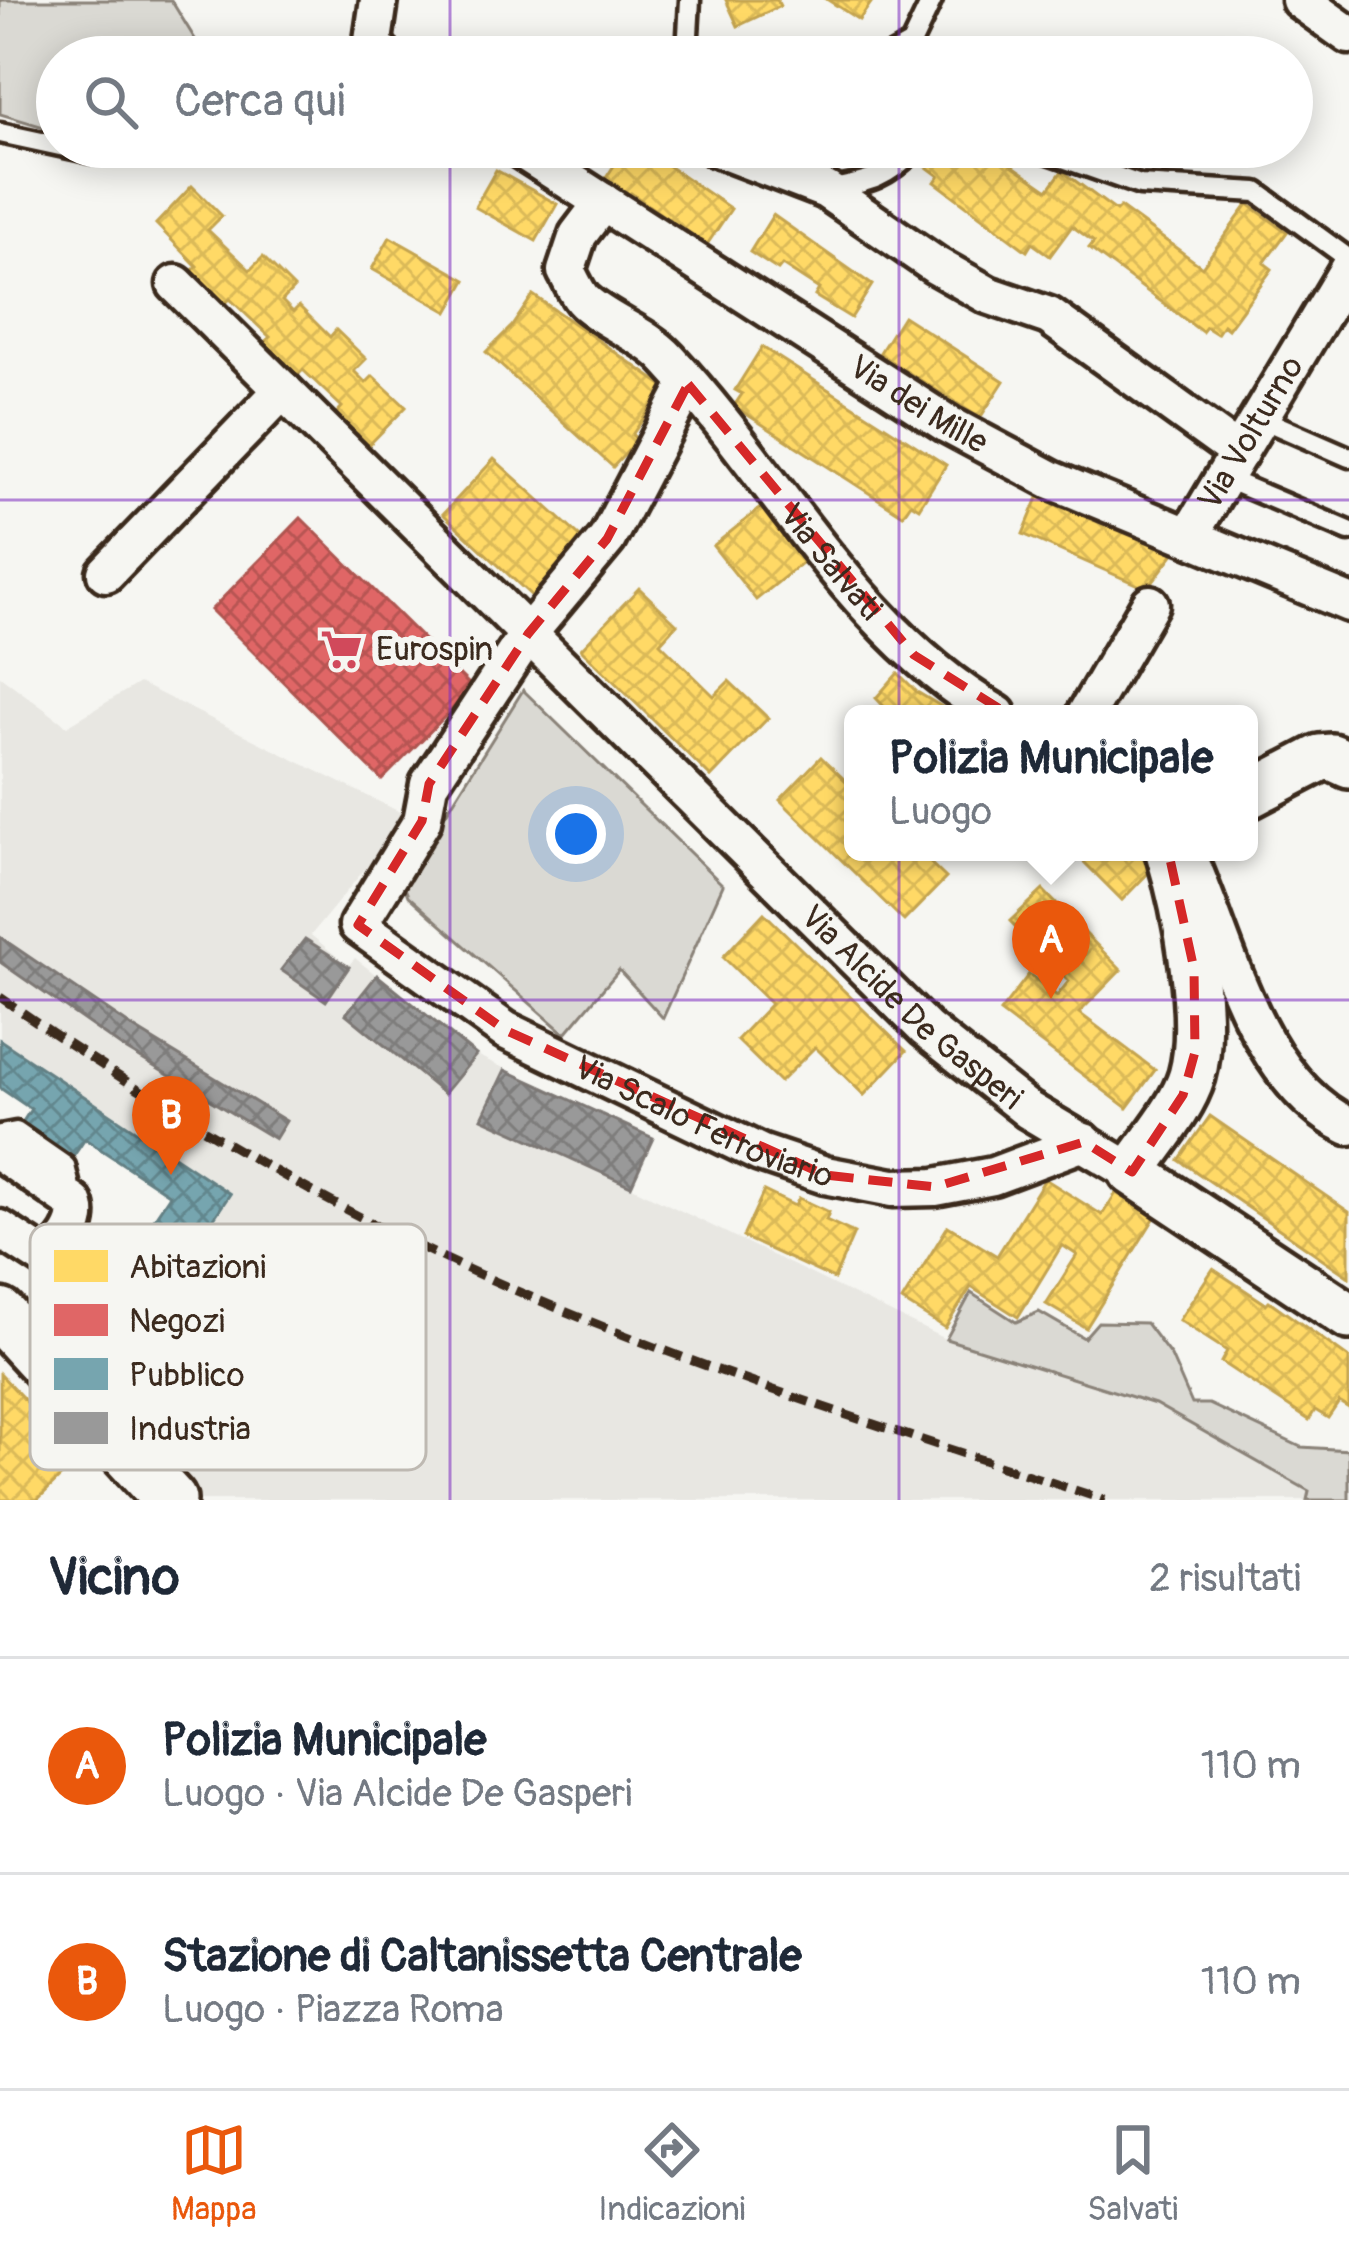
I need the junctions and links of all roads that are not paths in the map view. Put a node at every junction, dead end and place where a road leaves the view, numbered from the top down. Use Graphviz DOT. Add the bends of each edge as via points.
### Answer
graph roads {
  1 [pos="379,0"];
  2 [pos="690,0"];
  3 [pos="932,0"];
  4 [pos="1300,0"];
  5 [pos="1349,35"];
  6 [pos="374,36"];
  7 [pos="687,36"];
  8 [pos="915,36"];
  9 [pos="0,134"];
  10 [pos="36,141"];
  11 [pos="575,168"];
  12 [pos="769,168"];
  13 [pos="897,168"];
  14 [pos="1092,168"];
  15 [pos="826,190"];
  16 [pos="603,202"];
  17 [pos="1349,259"];
  18 [pos="1349,268"];
  19 [pos="176,284"];
  20 [pos="688,384"];
  21 [pos="283,391"];
  22 [pos="1260,418"];
  23 [pos="1349,457"];
  24 [pos="1231,466"];
  25 [pos="1349,531"];
  26 [pos="1189,536"];
  27 [pos="106,573"];
  28 [pos="1349,603"];
  29 [pos="1150,604"];
  30 [pos="528,634"];
  31 [pos="981,705"];
  32 [pos="1091,705"];
  33 [pos="1349,765"];
  34 [pos="1258,790"];
  35 [pos="1171,861"];
  36 [pos="1190,861"];
  37 [pos="1349,1126"];
  38 [pos="0,1135"];
  39 [pos="1084,1142"];
  40 [pos="11,1160"];
  41 [pos="1132,1172"];
  42 [pos="74,1203"];
  43 [pos="76,1224"];
  44 [pos="0,1229"];
  45 [pos="30,1252"];
  46 [pos="0,1315"];
  47 [pos="1349,1316"];
  48 [pos="30,1348"];
  49 [pos="142,1470"];
  50 [pos="170,1500"];
  1 -- 6 [label="street"];
  2 -- 7 [label="lane"];
  3 -- 8 [label="lane"];
  4 -- 5 [label="street"];
  9 -- 10 [label="lane"];
  11 -- 16 [label="street, Via dei Mille"];
  12 -- 15 [label="street"];
  13 -- 15 [label="lane" via="874,182"];
  14 -- 17 [label="lane" via="1140,185 1257,192"];
  15 -- 24 [label="street" via="970,285 1049,316"];
  16 -- 20 [label="street, Via Salvati" via="578,235 566,271 583,301 666,356"];
  16 -- 26 [label="street, Via dei Mille" via="949,425 1052,480"];
  18 -- 22 [label="street, Via Volturno"];
  19 -- 21 [label="street, Via Alcide De Gasperi"];
  20 -- 30 [label="street" via="607,538"];
  20 -- 31 [label="street, Via Salvati" via="914,655"];
  21 -- 27 [label="street"];
  21 -- 30 [label="street, Via Alcide De Gasperi"];
  22 -- 23 [label="lane"];
  22 -- 24 [label="street, Via Volturno"];
  24 -- 25 [label="lane"];
  24 -- 26 [label="street, Via Volturno"];
  26 -- 28 [label="street, Via dei Mille"];
  29 -- 32 [label="street"];
  30 -- 39 [label="street, Via Alcide De Gasperi" via="926,1029 1028,1110"];
  30 -- 39 [label="street, Via Scalo Ferroviario" via="429,784 422,820 358,925 505,1030 760,1153 825,1175 934,1187 992,1176"];
  33 -- 34 [label="street" via="1320,758"];
  35 -- 41 [label="street" via="1194,969 1192,1076"];
  36 -- 37 [label="street" via="1274,1057"];
  38 -- 42 [label="lane" via="16,1132 65,1166"];
  39 -- 41 [label="street, Via Alcide De Gasperi"];
  40 -- 42 [label="street"];
  41 -- 47 [label="street, Via Alcide De Gasperi"];
  42 -- 43 [label="street"];
  44 -- 45 [label="street"];
  46 -- 48 [label="main road"];
  49 -- 50 [label="main road"];
}
